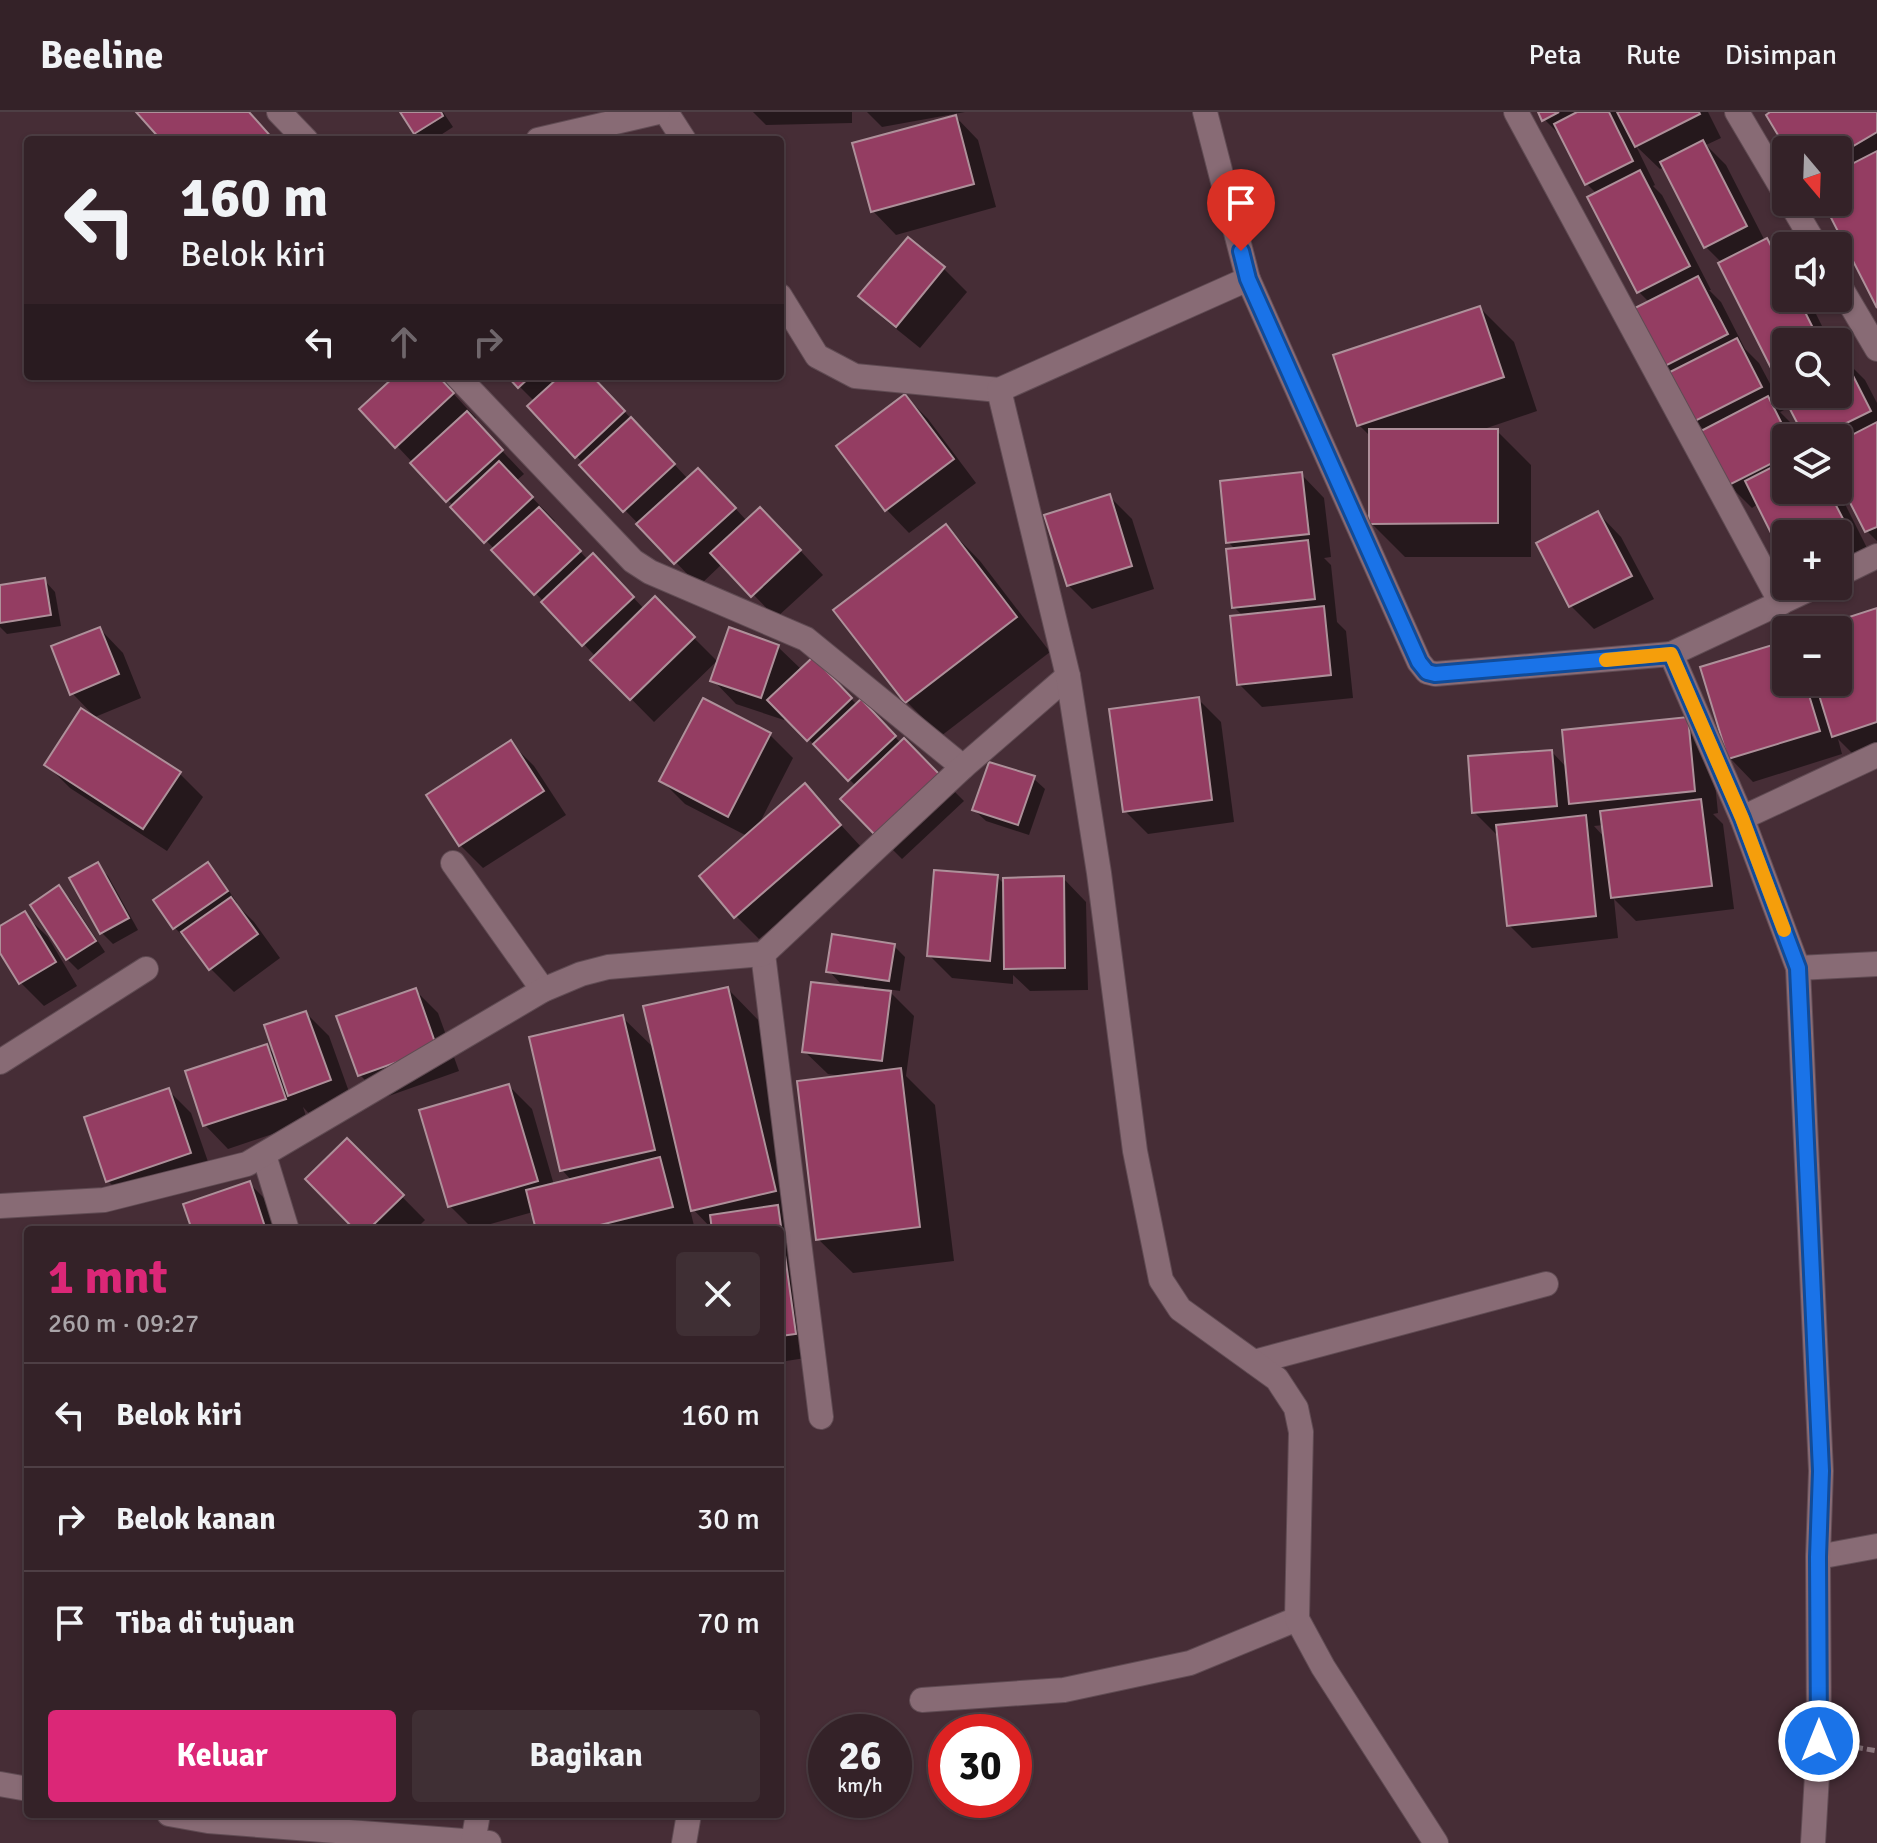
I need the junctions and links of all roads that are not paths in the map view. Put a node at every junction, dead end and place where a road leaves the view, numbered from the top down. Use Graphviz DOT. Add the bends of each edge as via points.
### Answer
graph roads {
  1 [pos="279,112"];
  2 [pos="658,112"];
  3 [pos="666,112"];
  4 [pos="1205,112"];
  5 [pos="1516,112"];
  6 [pos="1737,112"];
  7 [pos="302,136"];
  8 [pos="555,136"];
  9 [pos="681,136"];
  10 [pos="1772,171"];
  11 [pos="1248,279"];
  12 [pos="784,302"];
  13 [pos="1852,307"];
  14 [pos="1877,349"];
  15 [pos="461,380"];
  16 [pos="999,390"];
  17 [pos="1877,556"];
  18 [pos="1852,568"];
  19 [pos="1787,600"];
  20 [pos="1781,603"];
  21 [pos="1671,654"];
  22 [pos="1068,676"];
  23 [pos="1877,755"];
  24 [pos="963,767"];
  25 [pos="1742,818"];
  26 [pos="453,863"];
  27 [pos="763,954"];
  28 [pos="1877,964"];
  29 [pos="1798,968"];
  30 [pos="146,969"];
  31 [pos="543,990"];
  32 [pos="0,1062"];
  33 [pos="264,1155"];
  34 [pos="0,1206"];
  35 [pos="286,1226"];
  36 [pos="1546,1284"];
  37 [pos="1254,1362"];
  38 [pos="821,1417"];
  39 [pos="1877,1546"];
  40 [pos="1818,1557"];
  41 [pos="1297,1619"];
  42 [pos="922,1700"];
  43 [pos="0,1784"];
  44 [pos="24,1788"];
  45 [pos="181,1818"];
  46 [pos="477,1818"];
  47 [pos="688,1818"];
  48 [pos="206,1826"];
  49 [pos="473,1842"];
  50 [pos="489,1843"];
  51 [pos="684,1843"];
  52 [pos="1436,1843"];
  53 [pos="1813,1843"];
  1 -- 7 [label="street"];
  2 -- 8 [label="street"];
  3 -- 9 [label="street"];
  4 -- 11 [label="street"];
  5 -- 20 [label="street"];
  6 -- 10 [label="street"];
  11 -- 16 [label="street"];
  11 -- 21 [label="street" via="1427,672"];
  12 -- 16 [label="street" via="817,356 855,376"];
  13 -- 14 [label="street"];
  15 -- 24 [label="street" via="633,561 806,639"];
  16 -- 22 [label="street"];
  17 -- 18 [label="street"];
  19 -- 20 [label="street"];
  20 -- 21 [label="street"];
  21 -- 25 [label="street"];
  22 -- 24 [label="street"];
  22 -- 37 [label="street" via="1135,1151 1161,1280 1180,1309"];
  23 -- 25 [label="street"];
  24 -- 27 [label="street"];
  25 -- 29 [label="street"];
  26 -- 31 [label="street"];
  27 -- 31 [label="street" via="608,967"];
  27 -- 38 [label="street"];
  28 -- 29 [label="street"];
  29 -- 40 [label="street" via="1821,1471"];
  30 -- 32 [label="street"];
  31 -- 33 [label="street"];
  33 -- 34 [label="street" via="247,1164 104,1200"];
  33 -- 35 [label="street"];
  36 -- 37 [label="street"];
  37 -- 41 [label="street" via="1277,1379 1296,1408 1301,1432"];
  39 -- 40 [label="street"];
  40 -- 53 [label="street" via="1819,1741"];
  41 -- 42 [label="street" via="1190,1663 1064,1690"];
  41 -- 52 [label="street"];
  43 -- 44 [label="street"];
  45 -- 48 [label="street"];
  46 -- 49 [label="street"];
  47 -- 51 [label="street"];
  48 -- 49 [label="street"];
  49 -- 50 [label="street"];
}
